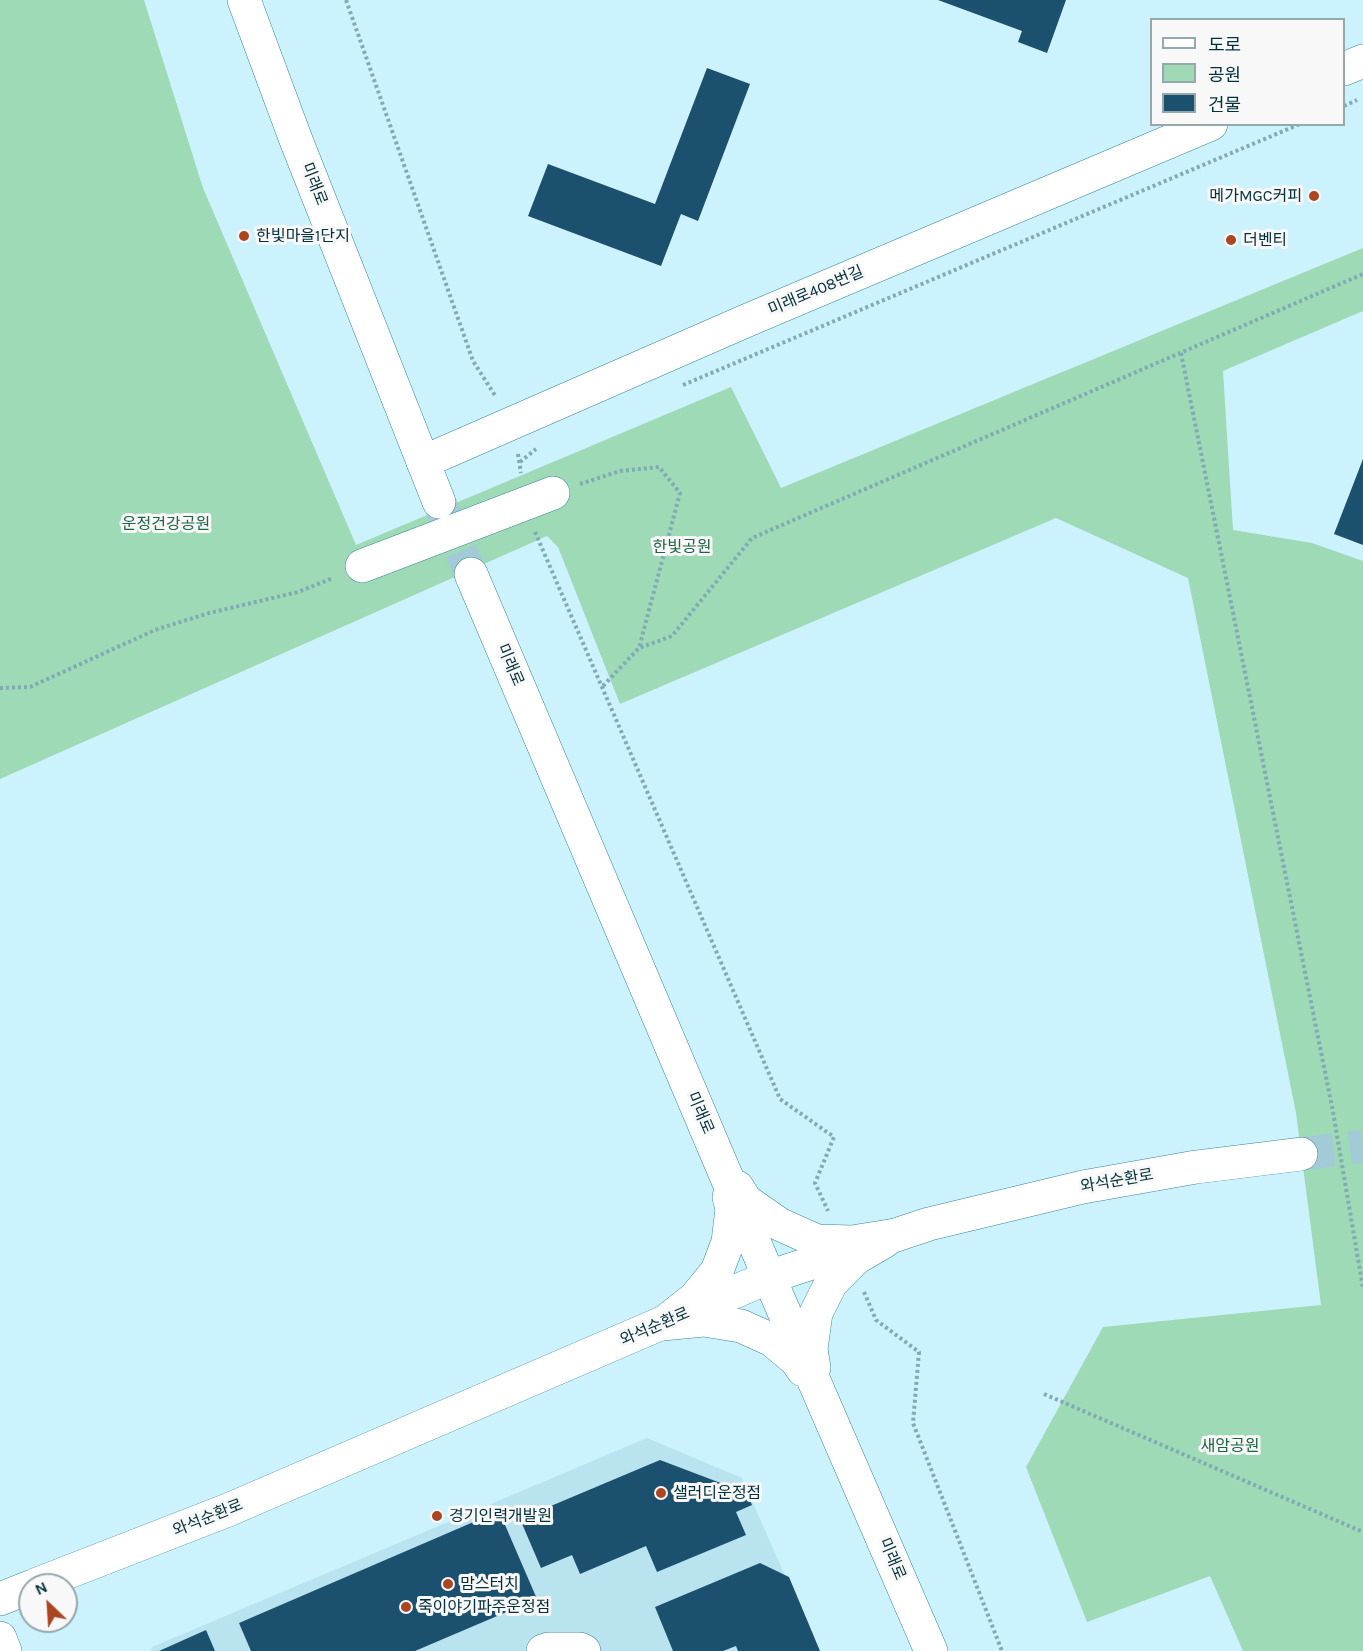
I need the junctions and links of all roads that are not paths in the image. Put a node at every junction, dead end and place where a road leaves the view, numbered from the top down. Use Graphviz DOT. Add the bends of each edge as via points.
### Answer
graph roads {
  1 [pos="244,0"];
  2 [pos="1363,61"];
  3 [pos="1345,69"];
  4 [pos="1206,126"];
  5 [pos="423,462"];
  6 [pos="553,493"];
  7 [pos="440,502"];
  8 [pos="362,566"];
  9 [pos="471,574"];
  10 [pos="1301,1154"];
  11 [pos="722,1166"];
  12 [pos="896,1235"];
  13 [pos="847,1252"];
  14 [pos="769,1277"];
  15 [pos="662,1324"];
  16 [pos="818,1390"];
  17 [pos="66,1573"];
  18 [pos="18,1592"];
  19 [pos="0,1599"];
  20 [pos="0,1638"];
  21 [pos="5,1651"];
  22 [pos="543,1651"];
  23 [pos="584,1651"];
  24 [pos="931,1651"];
  1 -- 5 [label="street, 미래로"];
  2 -- 3 [label="street"];
  4 -- 5 [label="street, 미래로408번길"];
  5 -- 7 [label="street, 미래로"];
  6 -- 8 [label="street"];
  9 -- 11 [label="street, 미래로"];
  10 -- 12 [label="street, 와석순환로" via="1083,1187"];
  11 -- 13 [label="street" via="746,1201 778,1224"];
  11 -- 14 [label="street, 미래로"];
  11 -- 15 [label="street" via="732,1209 729,1242 717,1271 695,1298"];
  12 -- 13 [label="street" via="856,1258"];
  12 -- 14 [label="street, 와석순환로"];
  13 -- 16 [label="street" via="816,1313 811,1349"];
  14 -- 15 [label="street, 와석순환로"];
  14 -- 16 [label="street, 미래로"];
  15 -- 16 [label="street" via="704,1320 741,1326 772,1340 796,1360"];
  15 -- 17 [label="street, 와석순환로" via="228,1510"];
  16 -- 24 [label="street, 미래로"];
  18 -- 19 [label="street"];
  20 -- 21 [label="street"];
  22 -- 23 [label="street"];
}
